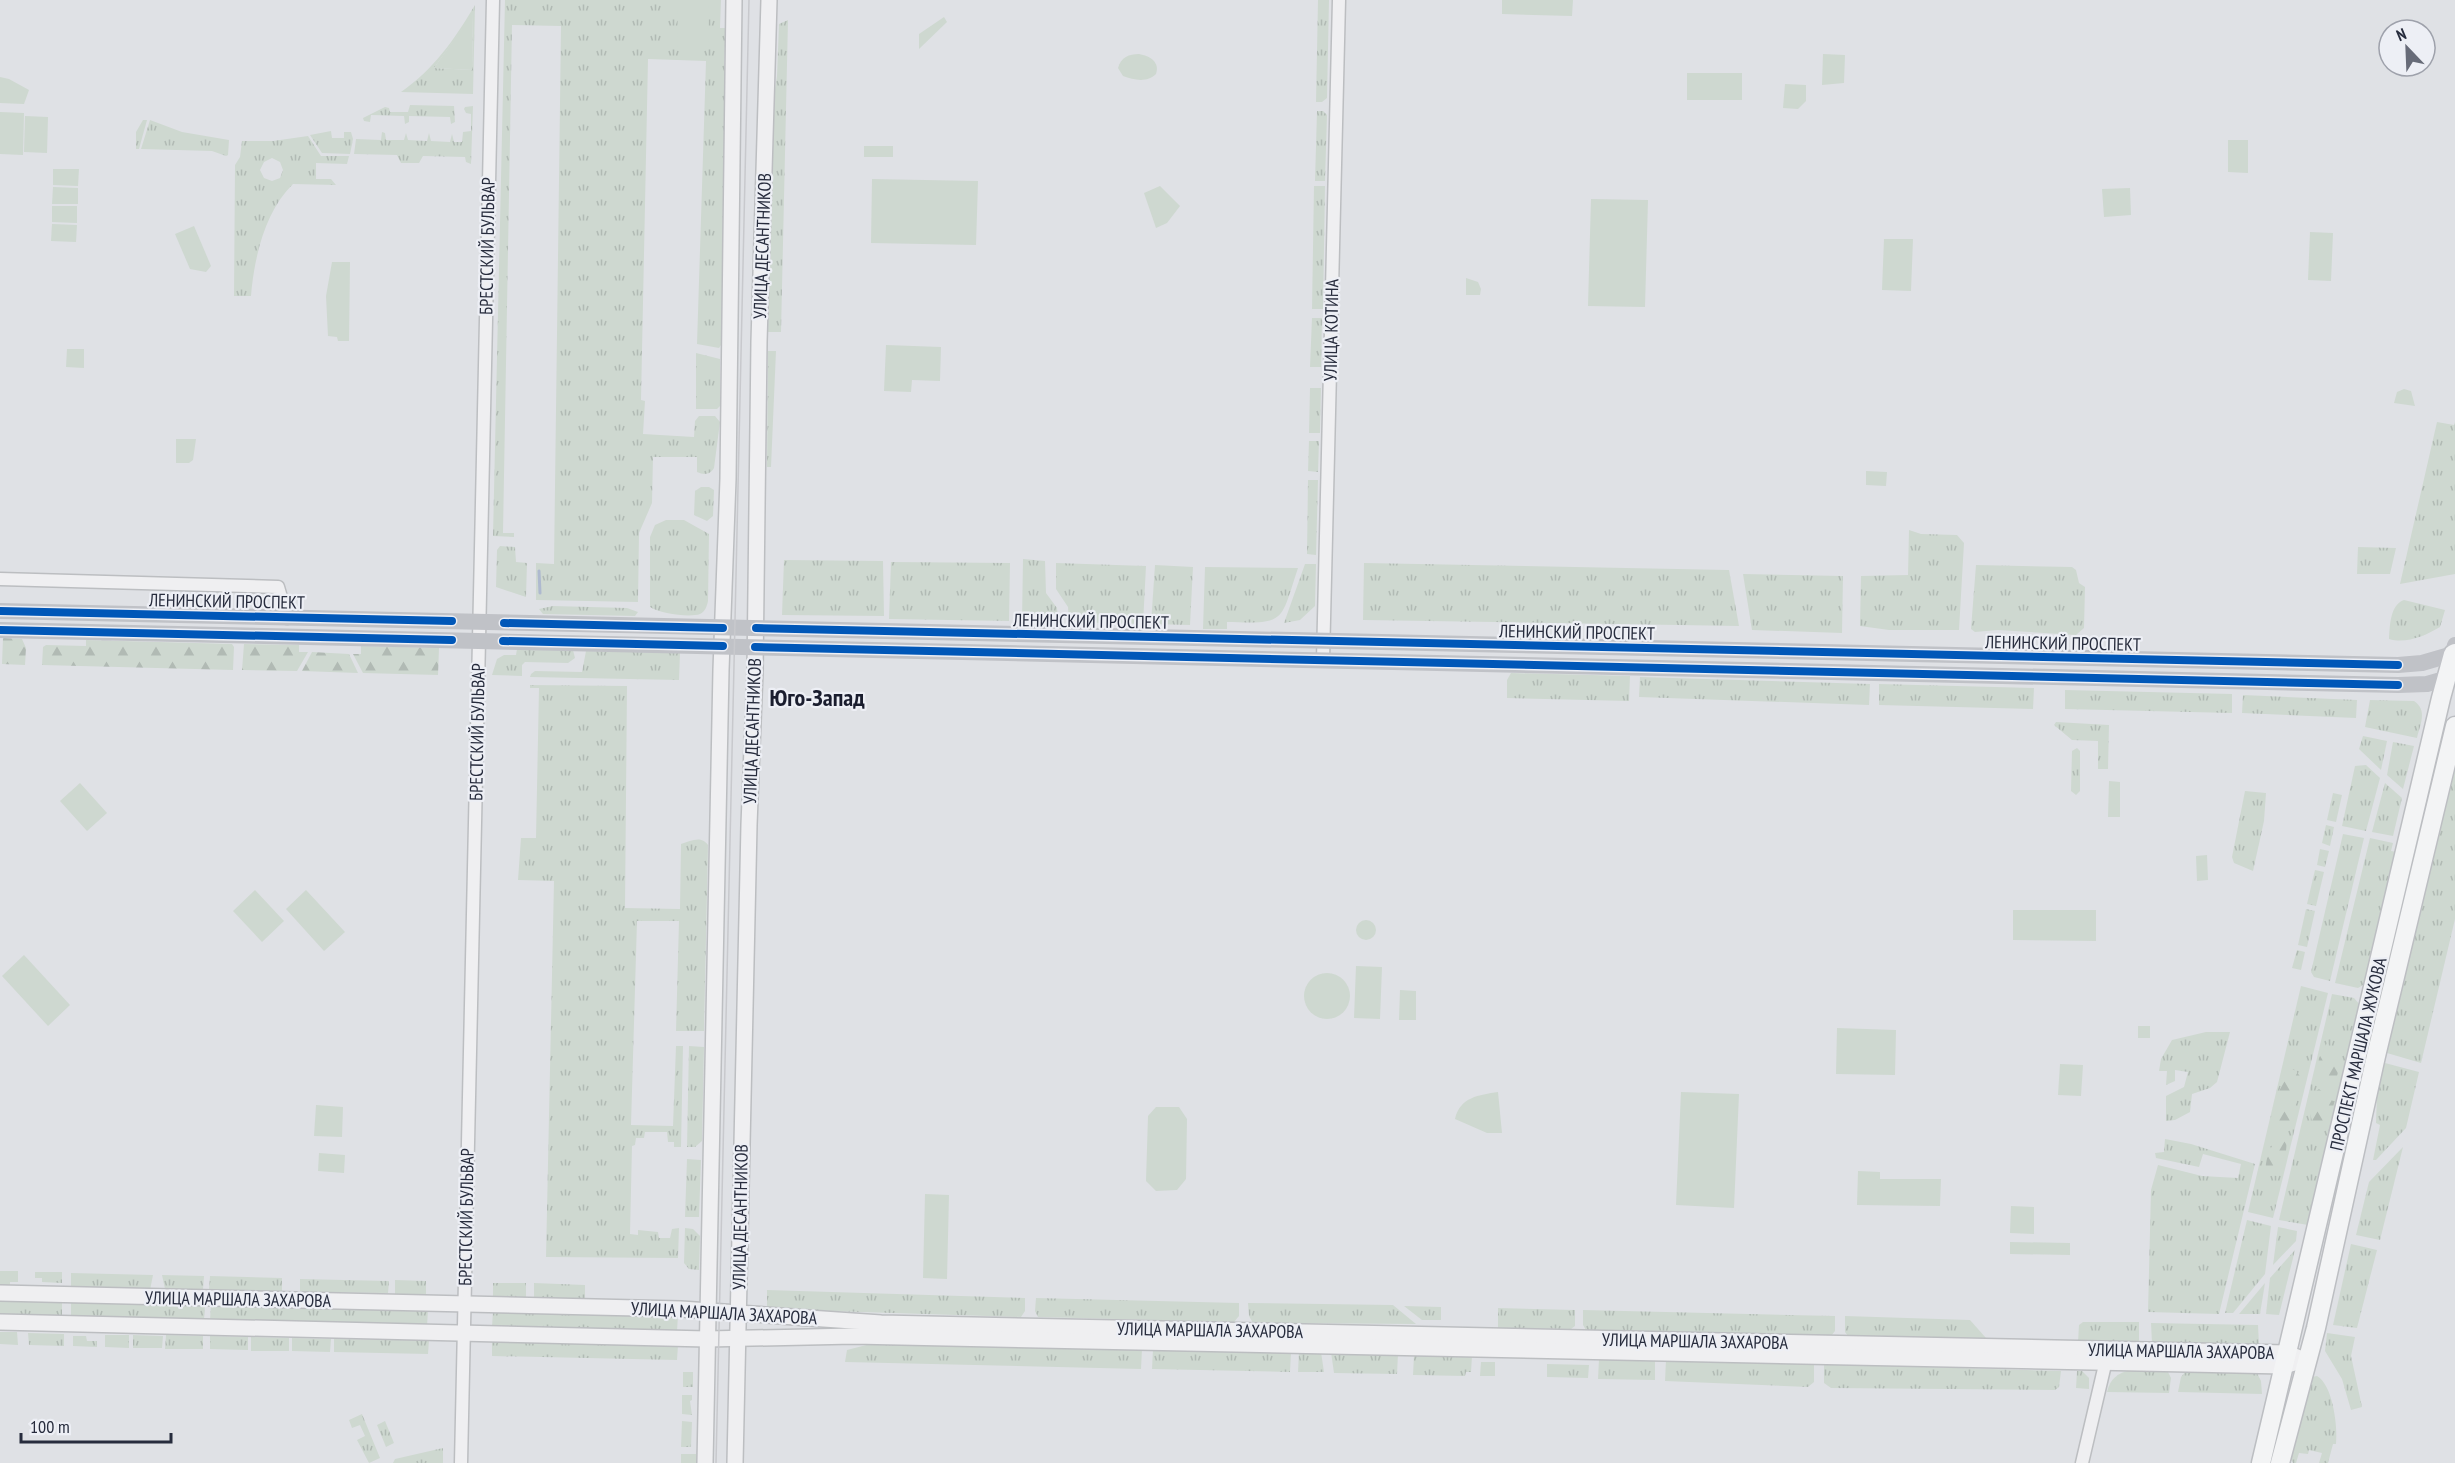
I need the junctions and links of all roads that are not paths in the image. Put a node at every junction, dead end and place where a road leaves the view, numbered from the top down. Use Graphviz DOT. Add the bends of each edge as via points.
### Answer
graph roads {
  1 [pos="493,0"];
  2 [pos="734,0"];
  3 [pos="769,0"];
  4 [pos="1339,0"];
  5 [pos="0,579"];
  6 [pos="0,611"];
  7 [pos="287,618"];
  8 [pos="479,622"];
  9 [pos="723,627"];
  10 [pos="756,628"];
  11 [pos="0,630"];
  12 [pos="479,641"];
  13 [pos="1324,641"];
  14 [pos="723,646"];
  15 [pos="755,647"];
  16 [pos="2454,651"];
  17 [pos="1323,660"];
  18 [pos="2450,678"];
  19 [pos="2455,726"];
  20 [pos="0,1293"];
  21 [pos="465,1304"];
  22 [pos="707,1311"];
  23 [pos="738,1313"];
  24 [pos="0,1322"];
  25 [pos="465,1333"];
  26 [pos="738,1338"];
  27 [pos="707,1339"];
  28 [pos="2108,1356"];
  29 [pos="2286,1360"];
  30 [pos="2307,1360"];
  31 [pos="461,1463"];
  32 [pos="705,1463"];
  33 [pos="735,1463"];
  34 [pos="2082,1463"];
  35 [pos="2260,1463"];
  36 [pos="2280,1463"];
  1 -- 8 [label="street, БРЕСТСКИЙ БУЛЬВАР"];
  2 -- 9 [label="street, УЛИЦА ДЕСАНТНИКОВ"];
  3 -- 10 [label="street, УЛИЦА ДЕСАНТНИКОВ"];
  4 -- 13 [label="street, УЛИЦА КОТИНА"];
  5 -- 7 [label="street" via="278,587"];
  6 -- 7 [label="main road, ЛЕНИНСКИЙ ПРОСПЕКТ"];
  7 -- 8 [label="main road, ЛЕНИНСКИЙ ПРОСПЕКТ"];
  8 -- 9 [label="main road, ЛЕНИНСКИЙ ПРОСПЕКТ"];
  8 -- 12 [label="street, БРЕСТСКИЙ БУЛЬВАР"];
  9 -- 10 [label="main road, ЛЕНИНСКИЙ ПРОСПЕКТ"];
  9 -- 14 [label="street, УЛИЦА ДЕСАНТНИКОВ"];
  10 -- 13 [label="main road, ЛЕНИНСКИЙ ПРОСПЕКТ"];
  10 -- 15 [label="street, УЛИЦА ДЕСАНТНИКОВ"];
  11 -- 12 [label="main road, ЛЕНИНСКИЙ ПРОСПЕКТ"];
  12 -- 14 [label="main road, ЛЕНИНСКИЙ ПРОСПЕКТ"];
  12 -- 21 [label="street, БРЕСТСКИЙ БУЛЬВАР"];
  13 -- 16 [label="main road, ЛЕНИНСКИЙ ПРОСПЕКТ" via="2398,666 2422,663"];
  13 -- 17 [label="street, УЛИЦА КОТИНА"];
  14 -- 15 [label="main road, ЛЕНИНСКИЙ ПРОСПЕКТ"];
  14 -- 22 [label="street, УЛИЦА ДЕСАНТНИКОВ"];
  15 -- 17 [label="main road, ЛЕНИНСКИЙ ПРОСПЕКТ"];
  15 -- 23 [label="street, УЛИЦА ДЕСАНТНИКОВ"];
  16 -- 18 [label="main road, ПРОСПЕКТ МАРШАЛА ЖУКОВА"];
  17 -- 18 [label="main road, ЛЕНИНСКИЙ ПРОСПЕКТ" via="2398,685"];
  18 -- 29 [label="main road, ПРОСПЕКТ МАРШАЛА ЖУКОВА"];
  19 -- 30 [label="main road, ПРОСПЕКТ МАРШАЛА ЖУКОВА"];
  20 -- 21 [label="street, УЛИЦА МАРШАЛА ЗАХАРОВА"];
  21 -- 22 [label="street, УЛИЦА МАРШАЛА ЗАХАРОВА"];
  21 -- 25 [label="street, БРЕСТСКИЙ БУЛЬВАР"];
  22 -- 23 [label="street, УЛИЦА МАРШАЛА ЗАХАРОВА"];
  22 -- 27 [label="street, УЛИЦА ДЕСАНТНИКОВ"];
  23 -- 26 [label="street, УЛИЦА ДЕСАНТНИКОВ"];
  23 -- 28 [label="street, УЛИЦА МАРШАЛА ЗАХАРОВА" via="881,1323"];
  24 -- 25 [label="street, УЛИЦА МАРШАЛА ЗАХАРОВА"];
  25 -- 27 [label="street, УЛИЦА МАРШАЛА ЗАХАРОВА"];
  25 -- 31 [label="street, БРЕСТСКИЙ БУЛЬВАР"];
  26 -- 27 [label="street, УЛИЦА МАРШАЛА ЗАХАРОВА"];
  26 -- 28 [label="street, УЛИЦА МАРШАЛА ЗАХАРОВА" via="854,1335"];
  26 -- 33 [label="street, УЛИЦА ДЕСАНТНИКОВ"];
  27 -- 32 [label="street, УЛИЦА ДЕСАНТНИКОВ"];
  28 -- 29 [label="street, УЛИЦА МАРШАЛА ЗАХАРОВА"];
  28 -- 34 [label="street"];
  29 -- 30 [label="street, УЛИЦА МАРШАЛА ЗАХАРОВА"];
  29 -- 35 [label="main road, ПРОСПЕКТ МАРШАЛА ЖУКОВА"];
  30 -- 36 [label="main road, ПРОСПЕКТ МАРШАЛА ЖУКОВА"];
}
